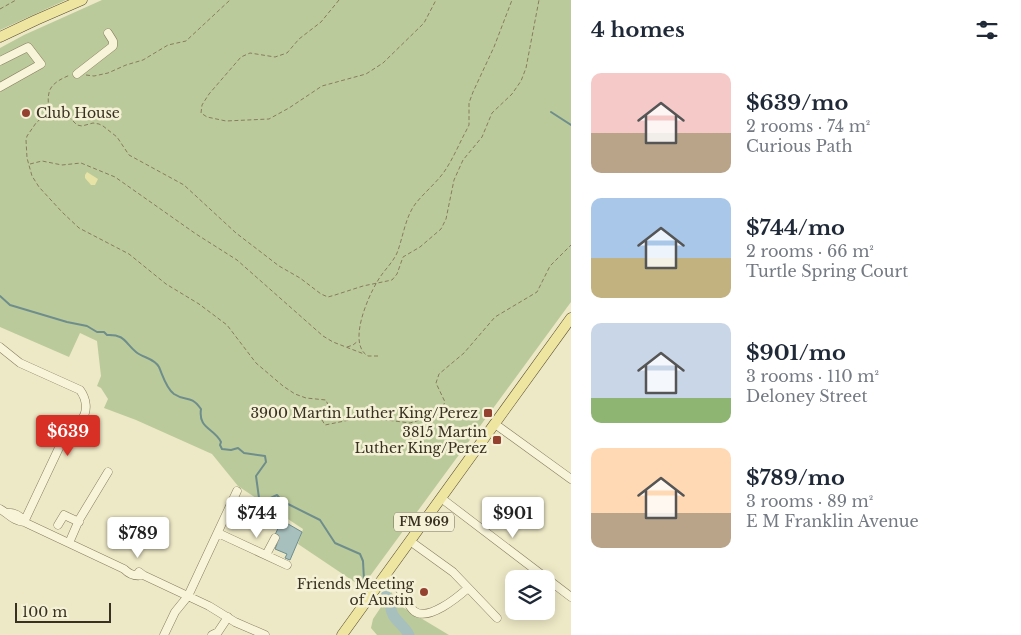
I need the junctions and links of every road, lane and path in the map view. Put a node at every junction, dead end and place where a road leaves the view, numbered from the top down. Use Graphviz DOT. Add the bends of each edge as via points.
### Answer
graph roads {
  1 [pos="16,0"];
  2 [pos="82,0"];
  3 [pos="230,0"];
  4 [pos="339,0"];
  5 [pos="436,0"];
  6 [pos="512,0"];
  7 [pos="539,0"];
  8 [pos="0,9"];
  9 [pos="108,33"];
  10 [pos="0,37"];
  11 [pos="0,61"];
  12 [pos="76,74"];
  13 [pos="0,88"];
  14 [pos="50,110"];
  15 [pos="29,164"];
  16 [pos="571,245"];
  17 [pos="376,283"];
  18 [pos="571,318"];
  19 [pos="358,340"];
  20 [pos="0,347"];
  21 [pos="346,348"];
  22 [pos="365,354"];
  23 [pos="378,356"];
  24 [pos="495,424"];
  25 [pos="108,472"];
  26 [pos="571,478"];
  27 [pos="237,492"];
  28 [pos="441,498"];
  29 [pos="3,511"];
  30 [pos="24,522"];
  31 [pos="79,522"];
  32 [pos="58,525"];
  33 [pos="218,533"];
  34 [pos="275,538"];
  35 [pos="410,540"];
  36 [pos="69,543"];
  37 [pos="266,556"];
  38 [pos="287,565"];
  39 [pos="385,576"];
  40 [pos="468,588"];
  41 [pos="188,596"];
  42 [pos="571,597"];
  43 [pos="228,617"];
  44 [pos="497,618"];
  45 [pos="164,635"];
  46 [pos="212,635"];
  47 [pos="265,635"];
  48 [pos="342,635"];
  1 -- 8 [label="path"];
  2 -- 10 [label="main road"];
  3 -- 12 [label="path" via="186,41 168,45 143,60 108,73 94,76"];
  4 -- 5 [label="path" via="321,22 287,53 275,57 250,53 241,57 209,94 201,113 226,121 269,119 322,86 366,74 383,63 424,23"];
  6 -- 17 [label="path" via="469,103 466,131 445,172 416,204 397,252"];
  7 -- 17 [label="path" via="521,81 492,113 482,138 463,160 454,180 444,224 403,258 396,277"];
  9 -- 12 [label="street" via="113,46"];
  11 -- 13 [label="street" via="28,47 41,64"];
  12 -- 14 [label="path" via="62,78 49,90"];
  14 -- 15 [label="path" via="36,123 26,140"];
  14 -- 17 [label="path" via="68,116 77,125 93,123 109,130 129,155 184,186 236,233 321,294 328,297"];
  15 -- 16 [label="path" via="39,187 74,224 129,254 166,284 227,325 256,363 283,386 306,398 326,400 328,405 322,420 325,425 364,417 410,424 438,412 446,402 436,382 440,374 464,353 495,317 537,292 550,266"];
  15 -- 21 [label="path" via="42,161 62,165 80,163 115,177 237,260 323,336"];
  17 -- 19 [label="path" via="366,304"];
  18 -- 24 [label="main road, FM 969"];
  19 -- 21 [label="path"];
  19 -- 22 [label="path"];
  20 -- 30 [label="street" via="20,363 74,386 83,394 86,405 83,416 66,433"];
  21 -- 22 [label="path"];
  22 -- 23 [label="path"];
  24 -- 26 [label="street"];
  24 -- 28 [label="main road, FM 969"];
  25 -- 31 [label="street"];
  27 -- 33 [label="street"];
  28 -- 35 [label="main road, FM 969"];
  28 -- 42 [label="street"];
  29 -- 30 [label="street" via="17,515"];
  30 -- 36 [label="street"];
  31 -- 32 [label="street" via="64,515"];
  31 -- 36 [label="street"];
  33 -- 37 [label="street"];
  33 -- 41 [label="street"];
  34 -- 37 [label="street"];
  35 -- 39 [label="main road, FM 969"];
  35 -- 40 [label="street" via="448,568"];
  36 -- 41 [label="street" via="132,574 142,575"];
  37 -- 38 [label="street"];
  39 -- 40 [label="street" via="397,585 419,614 440,608"];
  39 -- 48 [label="main road, FM 969"];
  40 -- 44 [label="street"];
  41 -- 43 [label="street"];
  41 -- 45 [label="street" via="175,612"];
  43 -- 46 [label="street"];
  43 -- 47 [label="street"];
}
